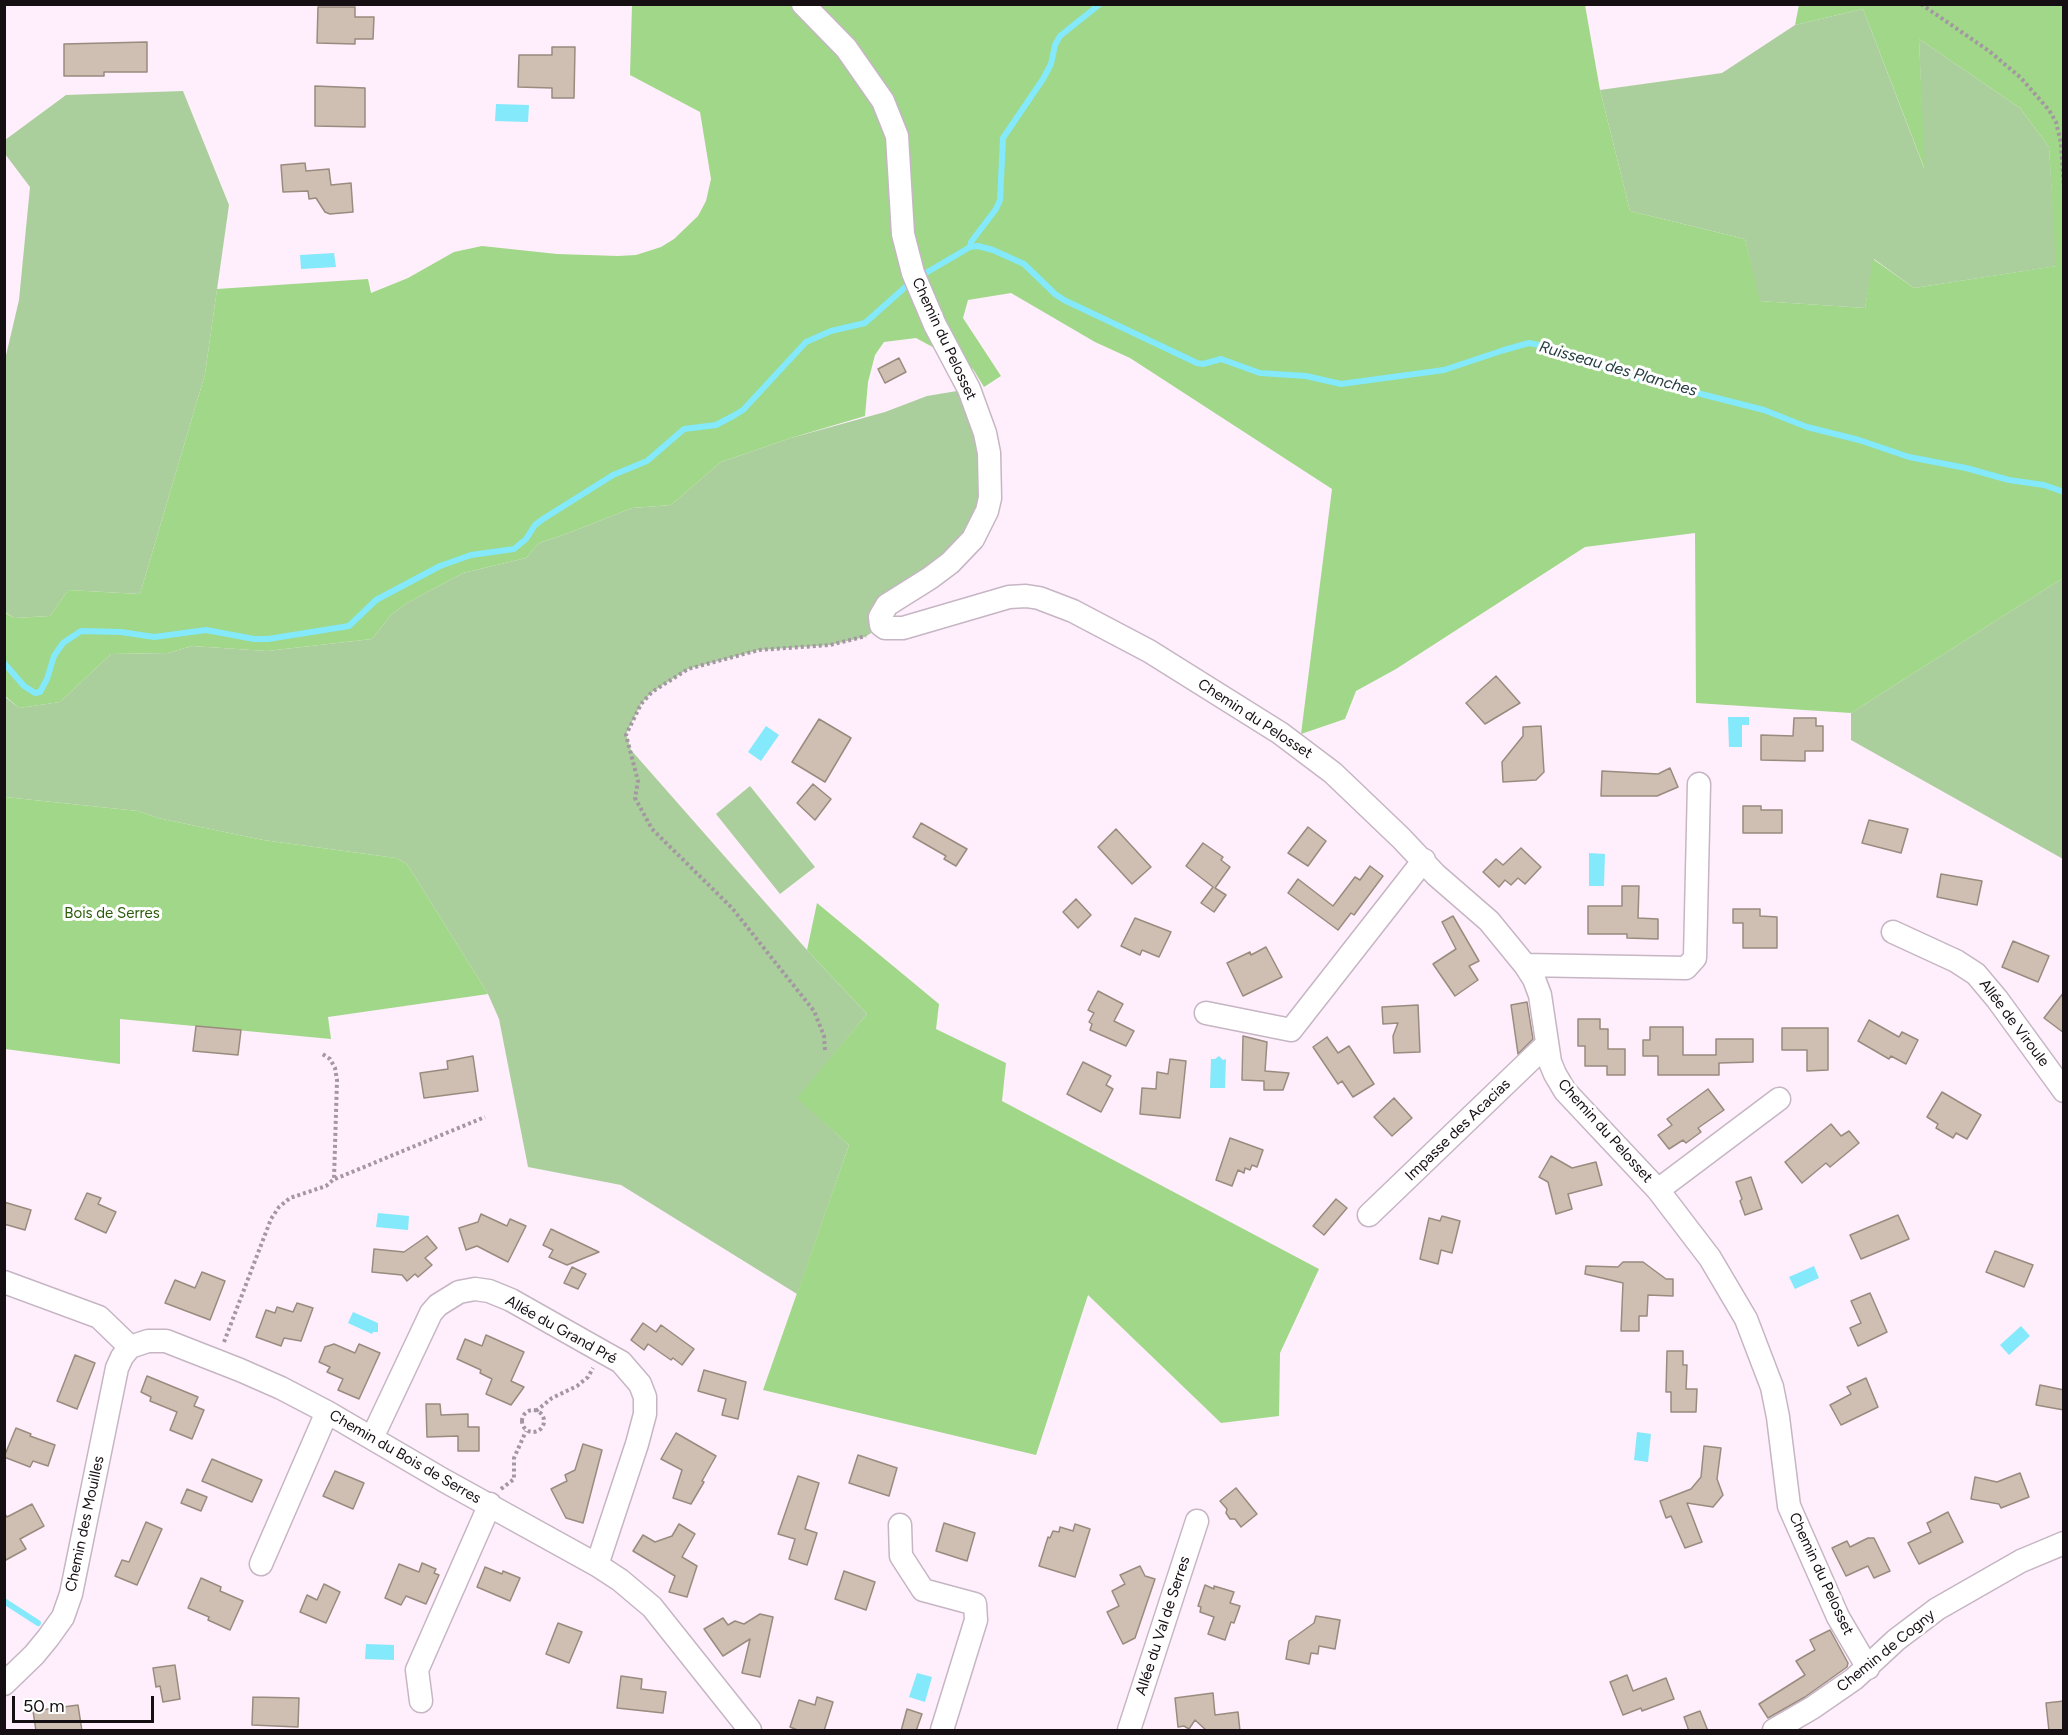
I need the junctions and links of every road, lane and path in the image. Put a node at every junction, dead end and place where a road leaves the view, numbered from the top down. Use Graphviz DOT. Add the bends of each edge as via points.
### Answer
graph roads {
  1 [pos="804,4"];
  2 [pos="1921,4"];
  3 [pos="2064,190"];
  4 [pos="882,626"];
  5 [pos="1699,784"];
  6 [pos="1424,860"];
  7 [pos="1893,932"];
  8 [pos="1525,965"];
  9 [pos="1206,1013"];
  10 [pos="1546,1044"];
  11 [pos="825,1050"];
  12 [pos="321,1053"];
  13 [pos="2064,1090"];
  14 [pos="1779,1099"];
  15 [pos="485,1117"];
  16 [pos="334,1179"];
  17 [pos="1658,1190"];
  18 [pos="1370,1215"];
  19 [pos="4,1282"];
  20 [pos="130,1347"];
  21 [pos="603,1352"];
  22 [pos="217,1361"];
  23 [pos="536,1411"];
  24 [pos="327,1412"];
  25 [pos="526,1431"];
  26 [pos="372,1438"];
  27 [pos="493,1500"];
  28 [pos="1197,1521"];
  29 [pos="900,1525"];
  30 [pos="2064,1543"];
  31 [pos="261,1564"];
  32 [pos="597,1565"];
  33 [pos="1868,1668"];
  34 [pos="4,1684"];
  35 [pos="421,1701"];
  36 [pos="750,1731"];
  37 [pos="942,1731"];
  38 [pos="1129,1731"];
  39 [pos="1774,1731"];
  1 -- 4 [label="street, Chemin du Pelosset" via="846,48 883,101 897,136 903,234 915,280 969,389 990,453 990,498 973,539 944,568 887,605 880,617"];
  2 -- 3 [label="path" via="1989,51 2020,77 2049,110 2061,143"];
  4 -- 6 [label="street, Chemin du Pelosset" via="903,628 1010,597 1039,598 1072,611 1149,651 1280,733 1333,773"];
  4 -- 11 [label="path" via="865,637 830,645 759,650 688,669 652,692 641,704 626,735 638,782 635,798 652,829 732,908 814,1011"];
  5 -- 8 [label="street" via="1695,958 1686,968"];
  6 -- 8 [label="street, Chemin du Pelosset" via="1489,921"];
  6 -- 9 [label="street" via="1291,1030"];
  7 -- 13 [label="street, Allée de Viroule" via="1976,974"];
  8 -- 10 [label="street, Chemin du Pelosset" via="1540,995"];
  10 -- 17 [label="street, Chemin du Pelosset" via="1565,1091"];
  10 -- 18 [label="street, Impasse des Acacias"];
  12 -- 16 [label="path" via="330,1059 337,1080"];
  14 -- 17 [label="street"];
  15 -- 16 [label="path"];
  16 -- 22 [label="path" via="326,1186 290,1198 271,1219"];
  17 -- 33 [label="street, Chemin du Pelosset" via="1710,1258 1746,1319 1772,1387 1789,1506 1838,1617"];
  19 -- 20 [label="street" via="99,1317"];
  20 -- 22 [label="street, Chemin du Bois de Serres" via="166,1341"];
  20 -- 34 [label="street, Chemin des Mouilles" via="117,1368 63,1617 34,1655"];
  21 -- 23 [label="path" via="583,1382"];
  21 -- 26 [label="street, Allée du Grand Pré" via="511,1300 489,1291 459,1292 431,1313"];
  21 -- 32 [label="street, Allée du Grand Pré" via="621,1362 640,1384 645,1414"];
  22 -- 24 [label="street, Chemin du Bois de Serres"];
  23 -- 25 [label="path" via="524,1415 522,1425"];
  23 -- 25 [label="path" via="544,1419 542,1427 537,1432"];
  24 -- 26 [label="street, Chemin du Bois de Serres"];
  24 -- 31 [label="street"];
  25 -- 27 [label="path" via="514,1458 514,1479"];
  26 -- 27 [label="street, Chemin du Bois de Serres" via="445,1481"];
  27 -- 32 [label="street, Chemin du Bois de Serres"];
  27 -- 35 [label="street" via="417,1670"];
  28 -- 38 [label="street, Allée du Val de Serres"];
  29 -- 37 [label="street" via="901,1556 923,1590 975,1604 976,1620"];
  30 -- 33 [label="street, Chemin de Cogny" via="2021,1561 1937,1610 1896,1640"];
  32 -- 36 [label="street, Chemin du Bois de Serres" via="652,1607"];
  33 -- 39 [label="street, Chemin de Cogny"];
}
